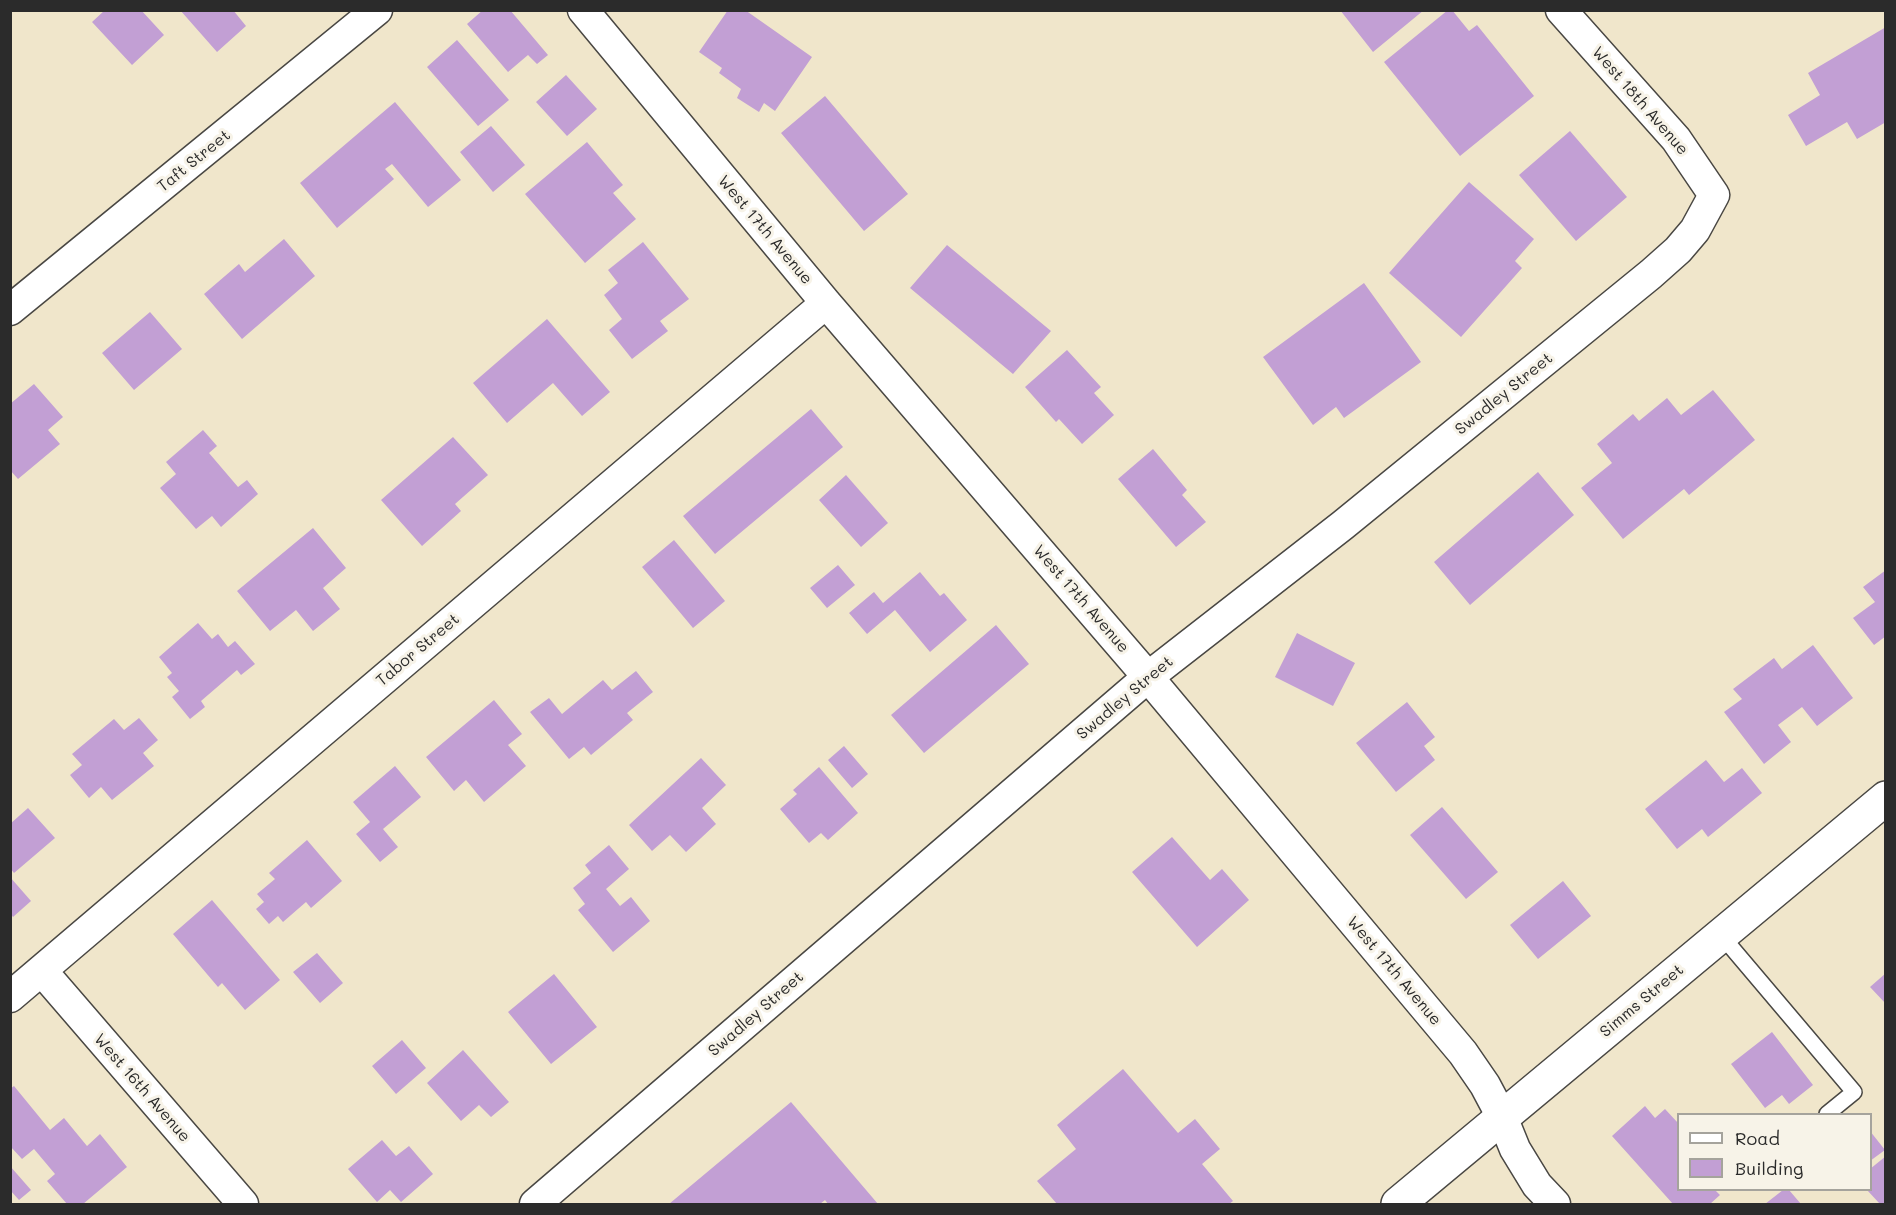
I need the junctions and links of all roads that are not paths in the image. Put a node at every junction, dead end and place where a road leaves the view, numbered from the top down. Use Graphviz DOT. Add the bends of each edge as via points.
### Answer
graph roads {
  1 [pos="377,10"];
  2 [pos="583,10"];
  3 [pos="1562,10"];
  4 [pos="1714,195"];
  5 [pos="826,303"];
  6 [pos="10,310"];
  7 [pos="1148,677"];
  8 [pos="1886,798"];
  9 [pos="1721,935"];
  10 [pos="42,971"];
  11 [pos="10,997"];
  12 [pos="1828,1113"];
  13 [pos="1502,1117"];
  14 [pos="243,1204"];
  15 [pos="535,1204"];
  16 [pos="1398,1204"];
  17 [pos="1555,1204"];
  1 -- 6 [label="street, Taft Street"];
  2 -- 5 [label="street, West 17th Avenue"];
  3 -- 4 [label="street, West 18th Avenue" via="1676,139"];
  4 -- 7 [label="street, Swadley Street" via="1695,230 1651,274"];
  5 -- 7 [label="street, West 17th Avenue"];
  5 -- 10 [label="street, Tabor Street"];
  7 -- 13 [label="street, West 17th Avenue" via="1463,1053"];
  7 -- 15 [label="street, Swadley Street"];
  8 -- 9 [label="street, Simms Street"];
  9 -- 12 [label="lane" via="1854,1092"];
  9 -- 13 [label="street, Simms Street"];
  10 -- 11 [label="street, Tabor Street"];
  10 -- 14 [label="street, West 16th Avenue"];
  13 -- 16 [label="street, Simms Street"];
  13 -- 17 [label="street, West 17th Avenue" via="1515,1149 1537,1185"];
}
